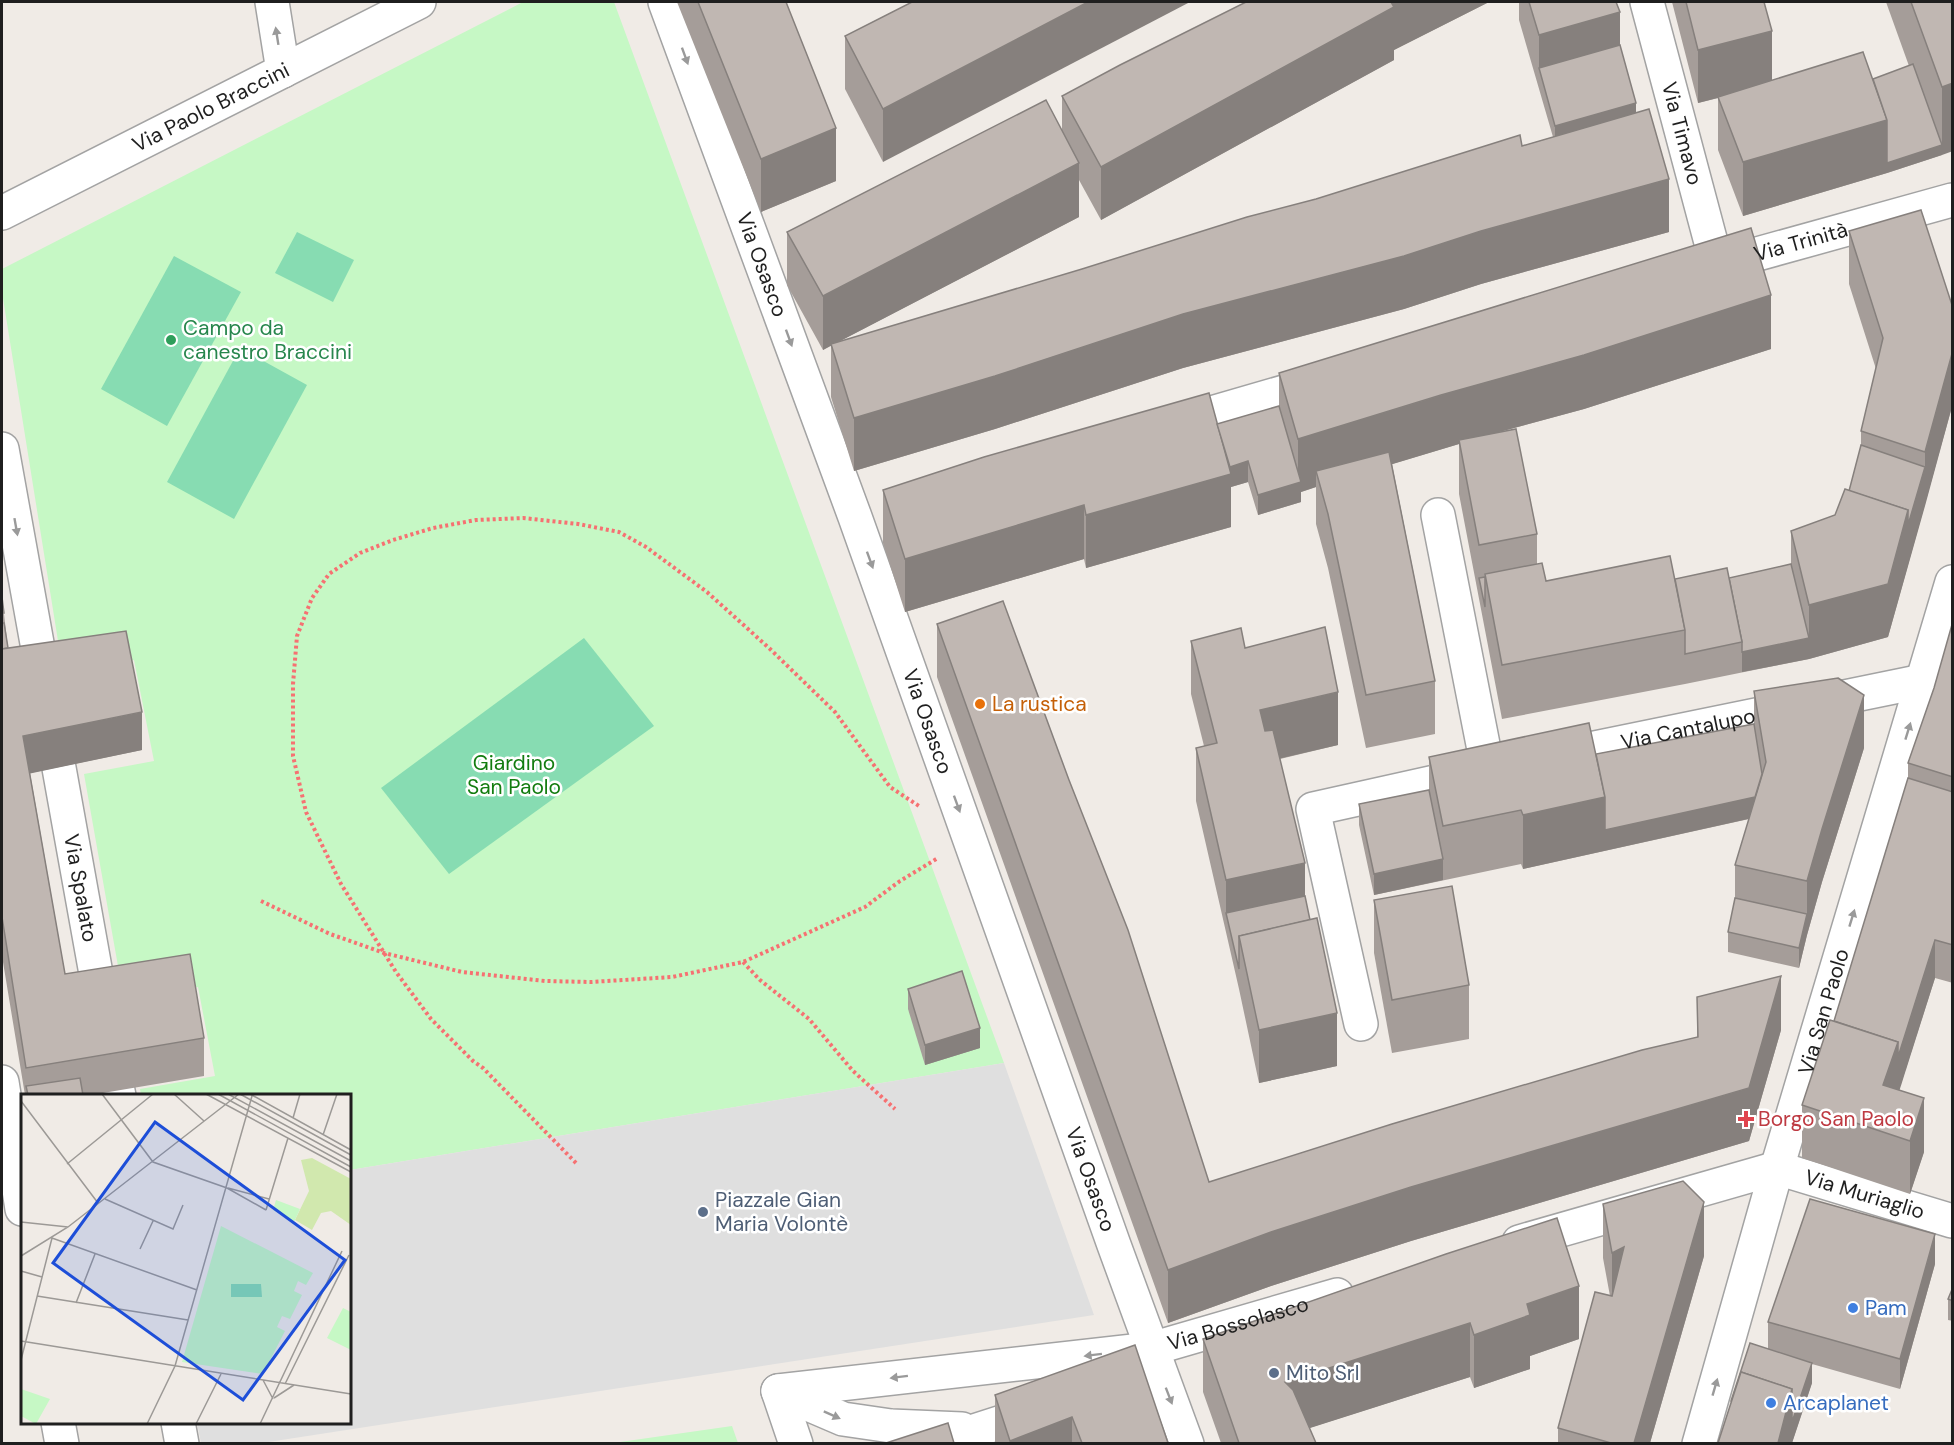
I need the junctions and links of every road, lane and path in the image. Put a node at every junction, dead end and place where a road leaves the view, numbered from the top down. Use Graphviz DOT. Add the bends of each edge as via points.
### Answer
graph roads {
  1 [pos="272,2"];
  2 [pos="419,2"];
  3 [pos="665,2"];
  4 [pos="1647,2"];
  5 [pos="283,71"];
  6 [pos="1953,200"];
  7 [pos="2,213"];
  8 [pos="1717,265"];
  9 [pos="1682,275"];
  10 [pos="1349,372"];
  11 [pos="1143,433"];
  12 [pos="2,449"];
  13 [pos="1438,514"];
  14 [pos="1953,582"];
  15 [pos="1948,619"];
  16 [pos="1923,681"];
  17 [pos="44,682"];
  18 [pos="1507,766"];
  19 [pos="59,768"];
  20 [pos="920,807"];
  21 [pos="969,840"];
  22 [pos="261,901"];
  23 [pos="384,953"];
  24 [pos="743,962"];
  25 [pos="102,1006"];
  26 [pos="1361,1024"];
  27 [pos="2,1082"];
  28 [pos="895,1109"];
  29 [pos="576,1163"];
  30 [pos="1777,1168"];
  31 [pos="21,1203"];
  32 [pos="1953,1221"];
  33 [pos="1489,1251"];
  34 [pos="1362,1287"];
  35 [pos="1151,1349"];
  36 [pos="1115,1383"];
  37 [pos="778,1391"];
  38 [pos="1062,1403"];
  39 [pos="58,1424"];
  40 [pos="178,1424"];
  41 [pos="976,1430"];
  42 [pos="62,1443"];
  43 [pos="182,1443"];
  44 [pos="796,1443"];
  45 [pos="934,1443"];
  46 [pos="1187,1443"];
  47 [pos="1699,1443"];
  5 -- 1 [label="street, one-way"];
  2 -- 5 [label="street, Via Paolo Braccini"];
  3 -- 21 [label="street, Via Osasco, one-way" via="776,262 867,514"];
  4 -- 8 [label="street, Via Timavo"];
  5 -- 7 [label="street, Via Paolo Braccini"];
  6 -- 8 [label="street, Via Trinità"];
  8 -- 9 [label="street, Via Trinità"];
  10 -- 11 [label="street"];
  12 -- 17 [label="street, one-way"];
  13 -- 18 [label="street"];
  14 -- 15 [label="street, Via San Paolo"];
  15 -- 16 [label="street, Via San Paolo"];
  16 -- 18 [label="street, Via Cantalupo"];
  30 -- 16 [label="street, Via San Paolo, one-way"];
  18 -- 26 [label="street, Via Cantalupo" via="1313,809"];
  19 -- 25 [label="street, Via Spalato"];
  20 -- 23 [label="path" via="890,787 836,712 769,648 706,592 646,547 619,532 523,518 477,520 433,528 360,553 329,574 312,598 297,636 293,756 306,812 341,884"];
  21 -- 24 [label="path" via="865,907"];
  21 -- 35 [label="street, Via Osasco"];
  22 -- 23 [label="path" via="330,934"];
  23 -- 24 [label="path" via="462,972 580,982 672,977"];
  23 -- 29 [label="path" via="432,1019"];
  24 -- 28 [label="path" via="809,1019 853,1071"];
  27 -- 31 [label="street"];
  30 -- 32 [label="street, Via Muriaglio"];
  30 -- 33 [label="street"];
  47 -- 30 [label="street, Via San Paolo, one-way"];
  34 -- 35 [label="street, Via Bossolasco"];
  35 -- 36 [label="street, Via Bossolasco"];
  35 -- 37 [label="street, Via Bossolasco, one-way"];
  35 -- 46 [label="street, Via Osasco, one-way"];
  37 -- 41 [label="street, one-way" via="843,1419 891,1426"];
  37 -- 44 [label="street"];
  38 -- 41 [label="street"];
  39 -- 42 [label="street"];
  40 -- 43 [label="street"];
  41 -- 45 [label="street"];
}
